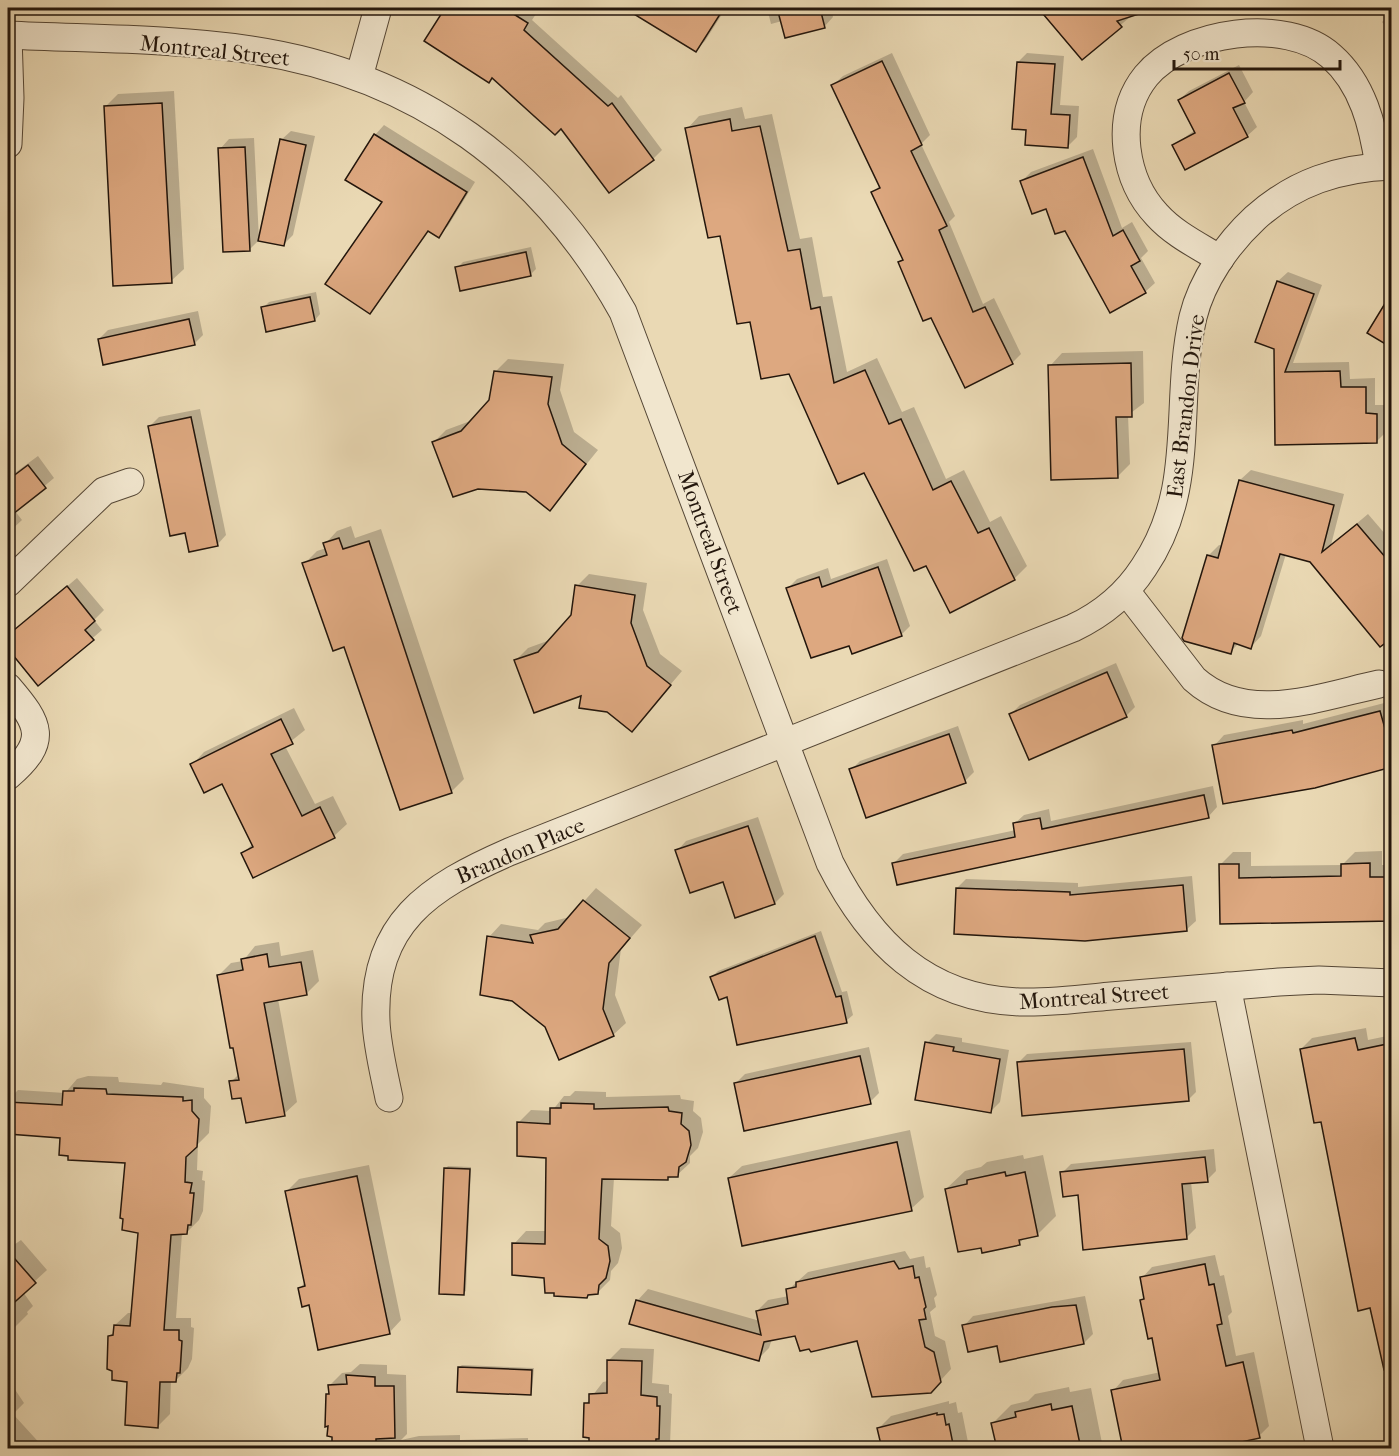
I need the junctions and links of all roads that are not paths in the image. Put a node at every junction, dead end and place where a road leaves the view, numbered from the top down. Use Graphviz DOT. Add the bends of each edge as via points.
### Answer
graph roads {
  1 [pos="378,8"];
  2 [pos="8,35"];
  3 [pos="359,77"];
  4 [pos="8,144"];
  5 [pos="1385,166"];
  6 [pos="1220,259"];
  7 [pos="130,482"];
  8 [pos="8,583"];
  9 [pos="1126,591"];
  10 [pos="1379,684"];
  11 [pos="8,687"];
  12 [pos="785,742"];
  13 [pos="8,776"];
  14 [pos="1392,983"];
  15 [pos="1227,986"];
  16 [pos="389,1098"];
  17 [pos="1320,1449"];
  1 -- 3 [label="street"];
  2 -- 3 [label="street, Montreal Street" via="251,50 306,60"];
  2 -- 4 [label="street"];
  3 -- 12 [label="street, Montreal Street" via="440,115 494,153 571,231 607,283 636,343"];
  5 -- 6 [label="street, East Brandon Drive" via="1332,172 1285,195 1248,225"];
  5 -- 6 [label="street" via="1360,95 1331,56 1313,43 1290,35 1235,34 1209,40 1162,61 1134,94 1127,116 1129,159 1144,199 1157,216"];
  6 -- 9 [label="street, East Brandon Drive" via="1194,315 1182,462 1174,506 1154,552"];
  7 -- 8 [label="street" via="104,491"];
  9 -- 10 [label="street" via="1194,679 1229,700 1277,705"];
  9 -- 12 [label="street, East Brandon Drive" via="1102,612 1073,628"];
  11 -- 13 [label="street" via="29,712 37,739 27,757"];
  12 -- 15 [label="street, Montreal Street" via="830,863 847,897 887,947 934,982 965,993 1020,1002"];
  12 -- 16 [label="street, Brandon Place" via="474,867 421,902 399,926 379,971 376,1023"];
  14 -- 15 [label="street, Montreal Street" via="1319,980"];
  15 -- 17 [label="street"];
}
